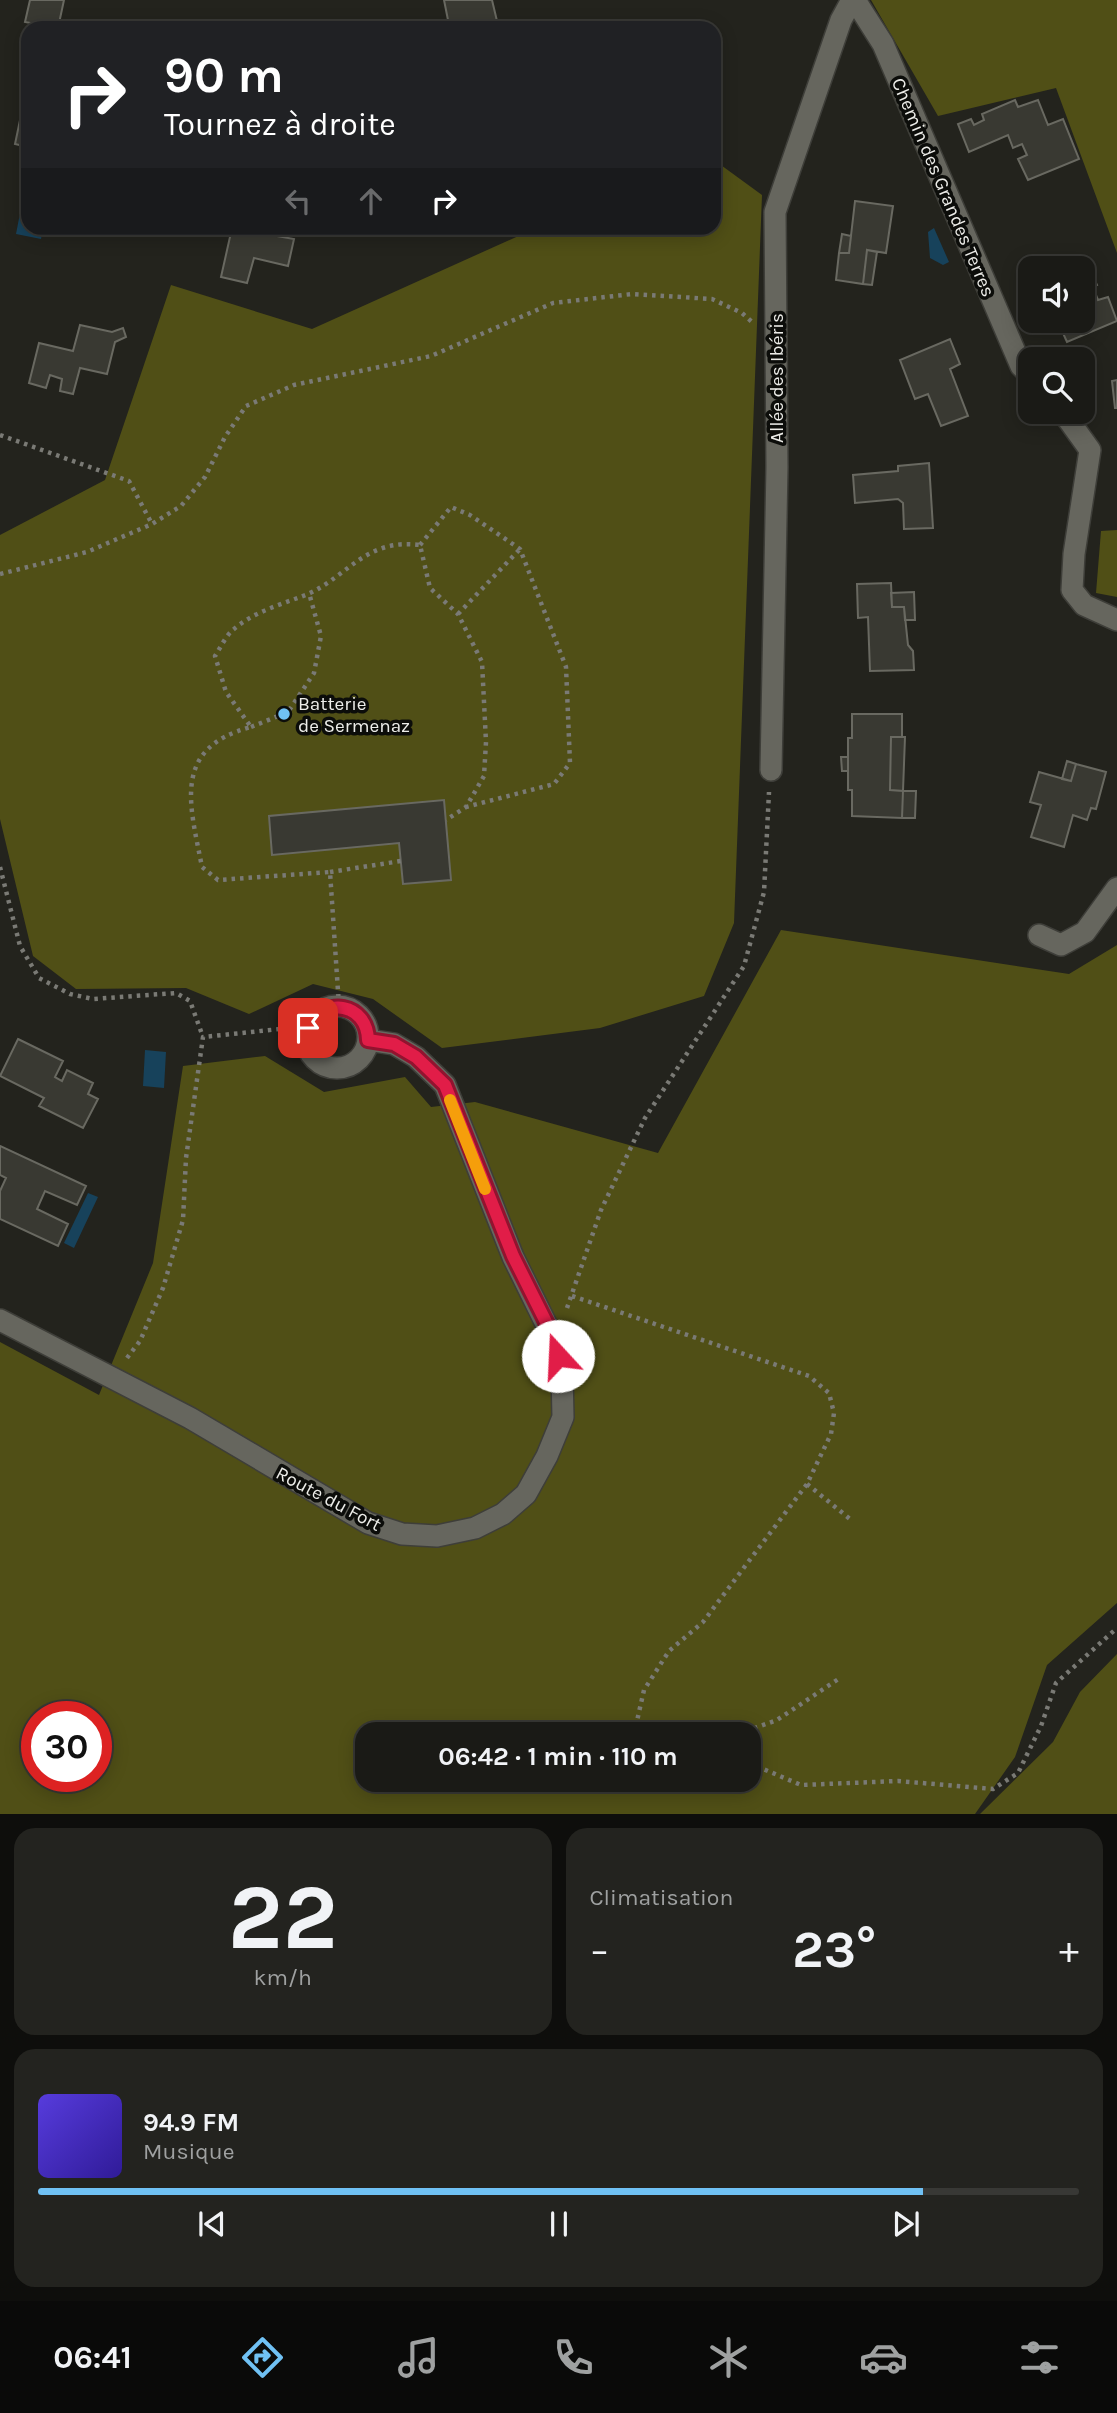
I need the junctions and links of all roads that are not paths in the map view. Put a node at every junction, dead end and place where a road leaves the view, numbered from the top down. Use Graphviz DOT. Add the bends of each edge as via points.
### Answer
graph roads {
  1 [pos="853,0"];
  2 [pos="1018,359"];
  3 [pos="1071,424"];
  4 [pos="1117,620"];
  5 [pos="771,770"];
  6 [pos="1117,888"];
  7 [pos="1039,935"];
  8 [pos="368,1040"];
  9 [pos="0,1320"];
  1 -- 2 [label="street, Chemin des Grandes Terres" via="883,44"];
  1 -- 5 [label="street, Allée des Ibéris" via="841,20 775,212 777,467"];
  3 -- 4 [label="street" via="1090,450 1072,590 1084,605"];
  6 -- 7 [label="street" via="1085,932 1061,945"];
  8 -- 8 [label="street" via="364,1021 339,1006 313,1018 307,1038 319,1061 336,1068 361,1057"];
  8 -- 9 [label="street, Route du Fort" via="394,1044 416,1057 445,1085 513,1256 554,1338 562,1373 563,1417 526,1493 503,1514 475,1528 437,1536 402,1534 368,1523 190,1418"];
}
